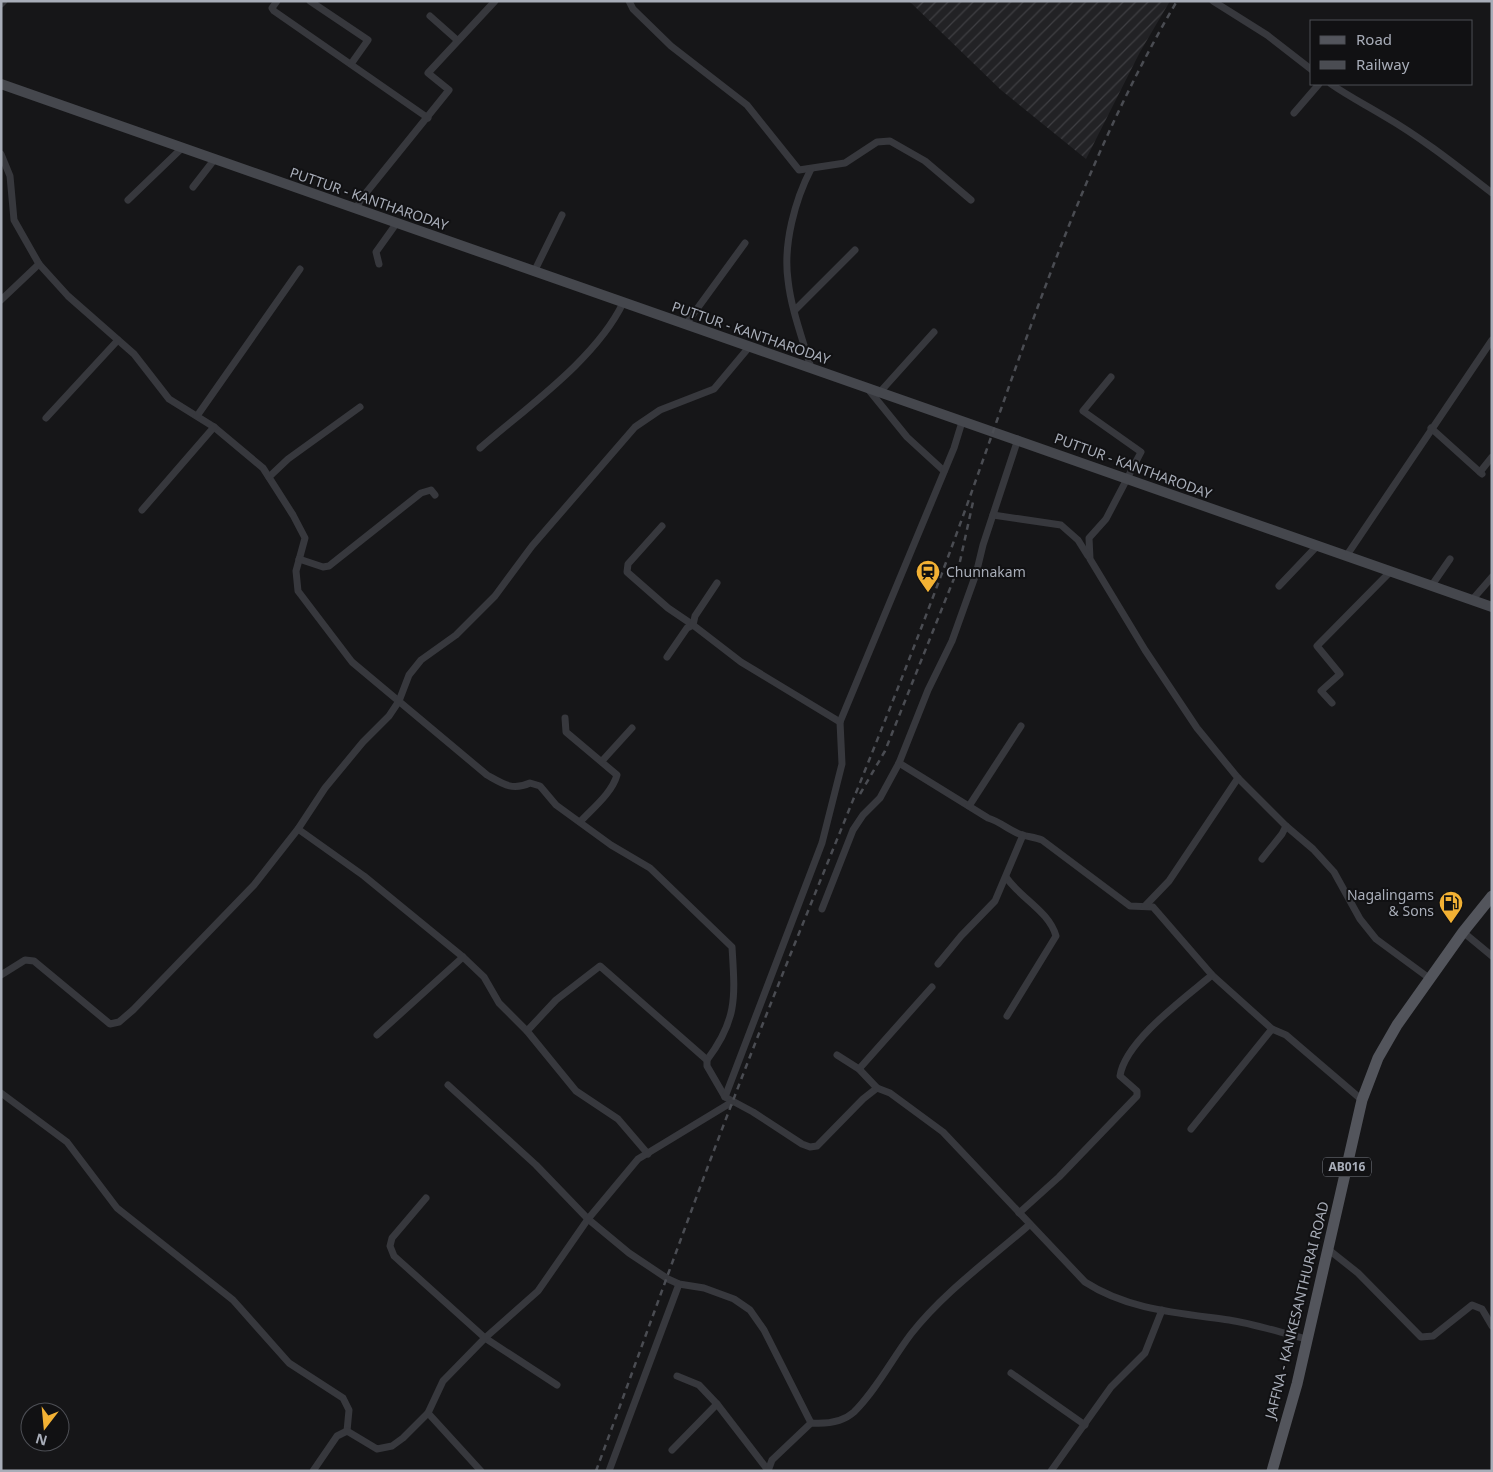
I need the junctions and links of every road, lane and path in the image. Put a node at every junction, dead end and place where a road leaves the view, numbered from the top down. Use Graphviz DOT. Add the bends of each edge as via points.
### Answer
graph roads {
  1 [pos="4,1"];
  2 [pos="277,1"];
  3 [pos="310,1"];
  4 [pos="495,1"];
  5 [pos="629,1"];
  6 [pos="1213,1"];
  7 [pos="1,4"];
  8 [pos="430,16"];
  9 [pos="457,40"];
  10 [pos="351,64"];
  11 [pos="1310,68"];
  12 [pos="1,84"];
  13 [pos="1318,85"];
  14 [pos="1332,85"];
  15 [pos="1294,113"];
  16 [pos="428,118"];
  17 [pos="182,148"];
  18 [pos="1,154"];
  19 [pos="214,160"];
  20 [pos="811,169"];
  21 [pos="193,187"];
  22 [pos="1492,193"];
  23 [pos="128,200"];
  24 [pos="971,200"];
  25 [pos="356,210"];
  26 [pos="562,216"];
  27 [pos="396,224"];
  28 [pos="745,243"];
  29 [pos="855,250"];
  30 [pos="39,264"];
  31 [pos="379,264"];
  32 [pos="300,269"];
  33 [pos="534,272"];
  34 [pos="1,300"];
  35 [pos="623,304"];
  36 [pos="795,310"];
  37 [pos="686,324"];
  38 [pos="934,332"];
  39 [pos="118,340"];
  40 [pos="1492,340"];
  41 [pos="750,346"];
  42 [pos="811,368"];
  43 [pos="1111,377"];
  44 [pos="867,387"];
  45 [pos="880,392"];
  46 [pos="360,407"];
  47 [pos="196,416"];
  48 [pos="46,418"];
  49 [pos="962,422"];
  50 [pos="214,427"];
  51 [pos="1432,428"];
  52 [pos="1018,440"];
  53 [pos="480,448"];
  54 [pos="1492,457"];
  55 [pos="944,471"];
  56 [pos="269,478"];
  57 [pos="1126,479"];
  58 [pos="435,494"];
  59 [pos="142,510"];
  60 [pos="994,515"];
  61 [pos="662,526"];
  62 [pos="1318,545"];
  63 [pos="1347,555"];
  64 [pos="299,559"];
  65 [pos="1090,559"];
  66 [pos="1450,559"];
  67 [pos="1391,571"];
  68 [pos="1492,577"];
  69 [pos="717,583"];
  70 [pos="1279,586"];
  71 [pos="1432,586"];
  72 [pos="1472,600"];
  73 [pos="1492,607"];
  74 [pos="693,625"];
  75 [pos="667,657"];
  76 [pos="399,700"];
  77 [pos="1332,703"];
  78 [pos="565,718"];
  79 [pos="840,722"];
  80 [pos="1021,726"];
  81 [pos="632,728"];
  82 [pos="602,761"];
  83 [pos="899,763"];
  84 [pos="1238,778"];
  85 [pos="969,806"];
  86 [pos="580,822"];
  87 [pos="1286,826"];
  88 [pos="298,829"];
  89 [pos="1023,835"];
  90 [pos="1262,859"];
  91 [pos="1006,877"];
  92 [pos="1492,896"];
  93 [pos="1145,906"];
  94 [pos="822,909"];
  95 [pos="1463,932"];
  96 [pos="1492,956"];
  97 [pos="463,957"];
  98 [pos="938,964"];
  99 [pos="1,975"];
  100 [pos="1212,975"];
  101 [pos="1429,978"];
  102 [pos="932,987"];
  103 [pos="1007,1016"];
  104 [pos="1272,1029"];
  105 [pos="528,1031"];
  106 [pos="377,1035"];
  107 [pos="837,1055"];
  108 [pos="707,1060"];
  109 [pos="859,1069"];
  110 [pos="448,1085"];
  111 [pos="877,1088"];
  112 [pos="1,1093"];
  113 [pos="726,1097"];
  114 [pos="1362,1100"];
  115 [pos="732,1102"];
  116 [pos="1191,1129"];
  117 [pos="648,1154"];
  118 [pos="426,1198"];
  119 [pos="1019,1214"];
  120 [pos="588,1220"];
  121 [pos="1029,1225"];
  122 [pos="1329,1250"];
  123 [pos="679,1284"];
  124 [pos="1162,1310"];
  125 [pos="1492,1326"];
  126 [pos="485,1338"];
  127 [pos="1307,1339"];
  128 [pos="1011,1373"];
  129 [pos="677,1376"];
  130 [pos="557,1386"];
  131 [pos="717,1404"];
  132 [pos="428,1414"];
  133 [pos="811,1424"];
  134 [pos="1084,1426"];
  135 [pos="348,1431"];
  136 [pos="672,1450"];
  137 [pos="767,1470"];
  138 [pos="313,1471"];
  139 [pos="481,1471"];
  140 [pos="609,1471"];
  141 [pos="1051,1471"];
  142 [pos="1272,1471"];
  1 -- 7 [label="street"];
  2 -- 10 [label="street" via="272,8 274,11"];
  3 -- 10 [label="street" via="368,40"];
  4 -- 9 [label="street"];
  5 -- 20 [label="street" via="633,9 671,46 747,106 799,170"];
  6 -- 11 [label="street" via="1267,35"];
  8 -- 9 [label="street"];
  9 -- 16 [label="street" via="428,73 449,90"];
  10 -- 16 [label="street"];
  12 -- 17 [label="main road, PUTTUR - KANTHARODAY"];
  13 -- 15 [label="street"];
  14 -- 22 [label="street" via="1434,149"];
  16 -- 25 [label="street" via="361,199"];
  17 -- 19 [label="main road, PUTTUR - KANTHARODAY"];
  17 -- 23 [label="street"];
  18 -- 30 [label="street" via="10,176 14,220"];
  19 -- 21 [label="street"];
  19 -- 25 [label="main road, PUTTUR - KANTHARODAY"];
  20 -- 24 [label="street" via="845,163 877,142 890,141 924,161"];
  20 -- 36 [label="street" via="800,192 790,230 788,279"];
  25 -- 27 [label="main road, PUTTUR - KANTHARODAY"];
  26 -- 33 [label="street"];
  27 -- 31 [label="street" via="376,252"];
  27 -- 33 [label="main road, PUTTUR - KANTHARODAY"];
  28 -- 37 [label="street"];
  29 -- 36 [label="street"];
  30 -- 34 [label="street"];
  30 -- 39 [label="street" via="68,296"];
  32 -- 47 [label="street"];
  33 -- 35 [label="main road, PUTTUR - KANTHARODAY"];
  35 -- 37 [label="main road, PUTTUR - KANTHARODAY"];
  35 -- 53 [label="street" via="615,321 582,358"];
  36 -- 42 [label="street"];
  37 -- 41 [label="main road, PUTTUR - KANTHARODAY"];
  38 -- 45 [label="street"];
  39 -- 47 [label="street" via="134,354 168,399"];
  39 -- 48 [label="street"];
  40 -- 51 [label="street"];
  41 -- 42 [label="main road, PUTTUR - KANTHARODAY"];
  41 -- 76 [label="street" via="714,389 660,410 635,427 532,546 495,596 456,635 421,660 409,675"];
  42 -- 44 [label="main road, PUTTUR - KANTHARODAY"];
  43 -- 57 [label="street" via="1082,411 1141,452"];
  44 -- 45 [label="main road, PUTTUR - KANTHARODAY"];
  44 -- 55 [label="street" via="907,437"];
  45 -- 49 [label="main road, PUTTUR - KANTHARODAY"];
  46 -- 56 [label="street" via="288,459"];
  47 -- 50 [label="street"];
  49 -- 52 [label="main road, PUTTUR - KANTHARODAY"];
  49 -- 55 [label="street"];
  50 -- 56 [label="street" via="263,468"];
  50 -- 59 [label="street"];
  51 -- 54 [label="street" via="1481,473"];
  51 -- 63 [label="street"];
  52 -- 57 [label="main road, PUTTUR - KANTHARODAY"];
  52 -- 60 [label="street"];
  55 -- 79 [label="street"];
  56 -- 64 [label="street" via="305,538"];
  57 -- 62 [label="main road, PUTTUR - KANTHARODAY"];
  57 -- 65 [label="street" via="1106,519 1089,538"];
  58 -- 64 [label="street" via="431,490 421,493 329,566"];
  60 -- 65 [label="street" via="1061,525 1078,540"];
  60 -- 83 [label="street" via="952,641"];
  61 -- 74 [label="street" via="628,564 626,572"];
  62 -- 63 [label="main road, PUTTUR - KANTHARODAY"];
  62 -- 70 [label="street"];
  63 -- 67 [label="main road, PUTTUR - KANTHARODAY"];
  64 -- 76 [label="street" via="296,571 298,591 352,662"];
  65 -- 84 [label="street" via="1192,720"];
  66 -- 71 [label="street"];
  67 -- 71 [label="main road, PUTTUR - KANTHARODAY"];
  67 -- 77 [label="street" via="1317,646 1340,674 1321,691"];
  68 -- 72 [label="street"];
  69 -- 74 [label="street" via="695,616"];
  71 -- 72 [label="main road, PUTTUR - KANTHARODAY"];
  72 -- 73 [label="main road, PUTTUR - KANTHARODAY"];
  74 -- 75 [label="street" via="687,628"];
  74 -- 79 [label="street" via="740,662"];
  76 -- 86 [label="street" via="487,775 508,787 520,788 530,783 540,786 556,805"];
  76 -- 88 [label="street" via="389,716 325,788"];
  78 -- 82 [label="street" via="566,732"];
  79 -- 113 [label="street" via="842,764 822,843"];
  80 -- 85 [label="street"];
  81 -- 82 [label="street"];
  82 -- 86 [label="street" via="617,775 615,782"];
  83 -- 85 [label="street"];
  83 -- 94 [label="street" via="880,798 853,830"];
  84 -- 87 [label="street"];
  84 -- 93 [label="street" via="1168,881"];
  85 -- 89 [label="street"];
  86 -- 108 [label="street" via="650,868 732,947 733,1014"];
  87 -- 90 [label="street"];
  87 -- 101 [label="street" via="1313,848 1334,872 1376,940"];
  88 -- 97 [label="street" via="364,876"];
  88 -- 99 [label="street" via="254,886 119,1022 110,1024 34,961 25,960"];
  89 -- 91 [label="street"];
  89 -- 93 [label="street" via="1042,840 1130,906"];
  91 -- 98 [label="street" via="995,901"];
  91 -- 103 [label="street" via="1053,924 1056,936"];
  92 -- 95 [label="main road, JAFFNA - KANKESANTHURAI ROAD / AB016"];
  93 -- 100 [label="street" via="1153,907"];
  95 -- 96 [label="street"];
  95 -- 101 [label="main road, JAFFNA - KANKESANTHURAI ROAD / AB016"];
  97 -- 105 [label="street" via="484,977 499,1002"];
  97 -- 106 [label="street"];
  100 -- 104 [label="street"];
  100 -- 119 [label="street" via="1163,1016 1133,1049 1121,1068 1120,1076 1138,1091 1137,1096 1059,1178"];
  101 -- 114 [label="main road, JAFFNA - KANKESANTHURAI ROAD / AB016" via="1378,1058"];
  102 -- 109 [label="street"];
  104 -- 114 [label="street" via="1286,1035"];
  104 -- 116 [label="street"];
  105 -- 108 [label="street" via="556,1000 600,966"];
  105 -- 117 [label="street" via="576,1091 618,1119"];
  107 -- 109 [label="street"];
  108 -- 113 [label="street" via="707,1066"];
  109 -- 111 [label="street"];
  110 -- 120 [label="street" via="536,1165"];
  111 -- 115 [label="street" via="862,1098 817,1146 810,1147"];
  111 -- 119 [label="street" via="890,1093 943,1132"];
  112 -- 135 [label="street" via="68,1142 117,1208 233,1300 288,1363 343,1398 350,1410"];
  113 -- 115 [label="street"];
  114 -- 122 [label="main road, JAFFNA - KANKESANTHURAI ROAD / AB016"];
  115 -- 117 [label="street"];
  117 -- 120 [label="street" via="638,1159"];
  118 -- 126 [label="street" via="392,1238 390,1246 394,1256"];
  119 -- 121 [label="street"];
  120 -- 123 [label="street" via="628,1253"];
  120 -- 126 [label="street" via="538,1291"];
  121 -- 124 [label="street" via="1085,1282 1130,1304"];
  121 -- 133 [label="street" via="966,1277 912,1334 853,1413 829,1424"];
  122 -- 125 [label="street" via="1421,1337 1433,1336 1472,1306 1482,1309"];
  122 -- 127 [label="main road, JAFFNA - KANKESANTHURAI ROAD / AB016"];
  123 -- 133 [label="street" via="704,1288 734,1299 750,1310 764,1330"];
  123 -- 140 [label="street"];
  124 -- 127 [label="street" via="1229,1320"];
  124 -- 134 [label="street" via="1145,1353 1111,1386"];
  126 -- 130 [label="street"];
  126 -- 132 [label="street" via="443,1381"];
  127 -- 142 [label="main road, JAFFNA - KANKESANTHURAI ROAD / AB016"];
  128 -- 134 [label="street"];
  129 -- 131 [label="street" via="699,1385"];
  131 -- 136 [label="street"];
  131 -- 137 [label="street"];
  132 -- 135 [label="street" via="392,1446 377,1449"];
  132 -- 139 [label="street"];
  133 -- 137 [label="street" via="772,1460"];
  134 -- 141 [label="street"];
  135 -- 138 [label="street" via="337,1436"];
}
